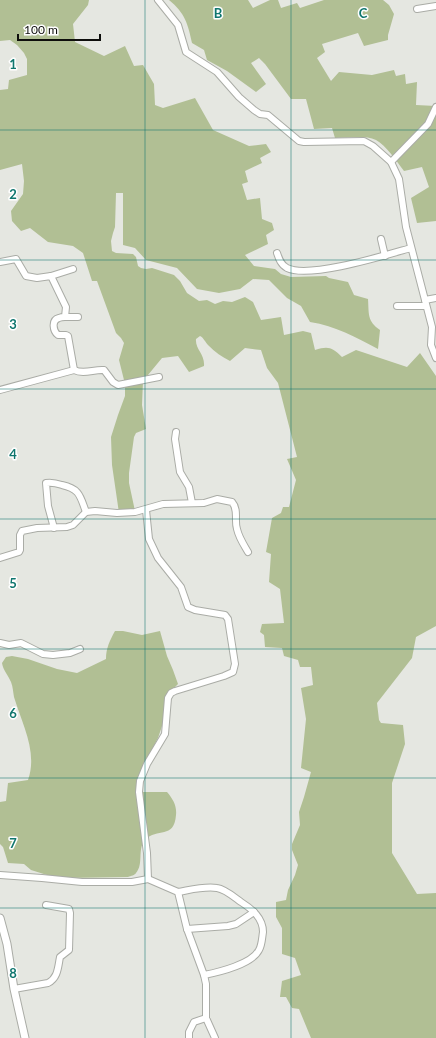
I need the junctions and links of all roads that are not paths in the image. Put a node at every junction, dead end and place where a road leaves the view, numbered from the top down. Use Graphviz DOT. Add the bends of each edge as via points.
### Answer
graph roads {
  1 [pos="158,0"];
  2 [pos="436,6"];
  3 [pos="417,9"];
  4 [pos="436,107"];
  5 [pos="391,162"];
  6 [pos="381,239"];
  7 [pos="411,248"];
  8 [pos="277,253"];
  9 [pos="385,256"];
  10 [pos="0,262"];
  11 [pos="72,269"];
  12 [pos="51,276"];
  13 [pos="436,298"];
  14 [pos="425,300"];
  15 [pos="397,306"];
  16 [pos="426,306"];
  17 [pos="65,317"];
  18 [pos="78,317"];
  19 [pos="432,327"];
  20 [pos="436,341"];
  21 [pos="436,358"];
  22 [pos="74,370"];
  23 [pos="159,377"];
  24 [pos="0,390"];
  25 [pos="176,432"];
  26 [pos="192,503"];
  27 [pos="146,510"];
  28 [pos="86,512"];
  29 [pos="54,528"];
  30 [pos="248,552"];
  31 [pos="0,558"];
  32 [pos="0,643"];
  33 [pos="80,648"];
  34 [pos="0,875"];
  35 [pos="148,879"];
  36 [pos="178,892"];
  37 [pos="46,905"];
  38 [pos="254,912"];
  39 [pos="0,918"];
  40 [pos="188,929"];
  41 [pos="204,975"];
  42 [pos="14,989"];
  43 [pos="206,1018"];
  44 [pos="25,1038"];
  45 [pos="189,1038"];
  46 [pos="215,1038"];
  1 -- 5 [label="street" via="178,25 186,52 217,72 254,110 268,115 295,139 304,142 364,141"];
  2 -- 3 [label="street"];
  4 -- 5 [label="street" via="428,124"];
  5 -- 7 [label="street" via="399,179"];
  6 -- 9 [label="street"];
  7 -- 9 [label="street"];
  7 -- 14 [label="street"];
  8 -- 9 [label="street" via="279,260 287,268 301,270"];
  10 -- 12 [label="street" via="16,259 26,276"];
  11 -- 12 [label="street"];
  12 -- 17 [label="street" via="66,307"];
  13 -- 14 [label="street"];
  14 -- 16 [label="street"];
  15 -- 16 [label="street"];
  16 -- 19 [label="street"];
  17 -- 18 [label="street"];
  17 -- 22 [label="street" via="55,320 54,330 58,335 68,336"];
  19 -- 20 [label="street"];
  19 -- 21 [label="street" via="431,345"];
  22 -- 23 [label="street" via="104,370 118,385"];
  22 -- 24 [label="street"];
  25 -- 26 [label="street" via="174,439 180,472 189,487"];
  26 -- 27 [label="street" via="163,504"];
  26 -- 30 [label="street" via="217,499 232,502 237,512 236,528"];
  27 -- 28 [label="street" via="117,513"];
  27 -- 35 [label="street" via="149,539 158,558 181,587 188,607 225,616 228,619 235,664 233,672 175,691 168,698 165,734 140,781"];
  28 -- 29 [label="street" via="73,525"];
  28 -- 29 [label="street" via="78,492 72,487 50,482 46,484"];
  29 -- 31 [label="street" via="22,531 19,552"];
  32 -- 33 [label="street" via="9,645 21,642 43,654 53,655 70,654"];
  34 -- 35 [label="street" via="82,882 132,882"];
  35 -- 36 [label="street"];
  36 -- 38 [label="street" via="219,888"];
  36 -- 40 [label="street"];
  37 -- 42 [label="street" via="69,909 69,950 60,957 53,981"];
  38 -- 40 [label="street" via="236,924"];
  38 -- 41 [label="street" via="263,927 259,950 254,956 231,969"];
  39 -- 42 [label="street"];
  40 -- 41 [label="street"];
  41 -- 43 [label="street"];
  42 -- 44 [label="street"];
  43 -- 45 [label="street" via="194,1022"];
  43 -- 46 [label="street"];
}
